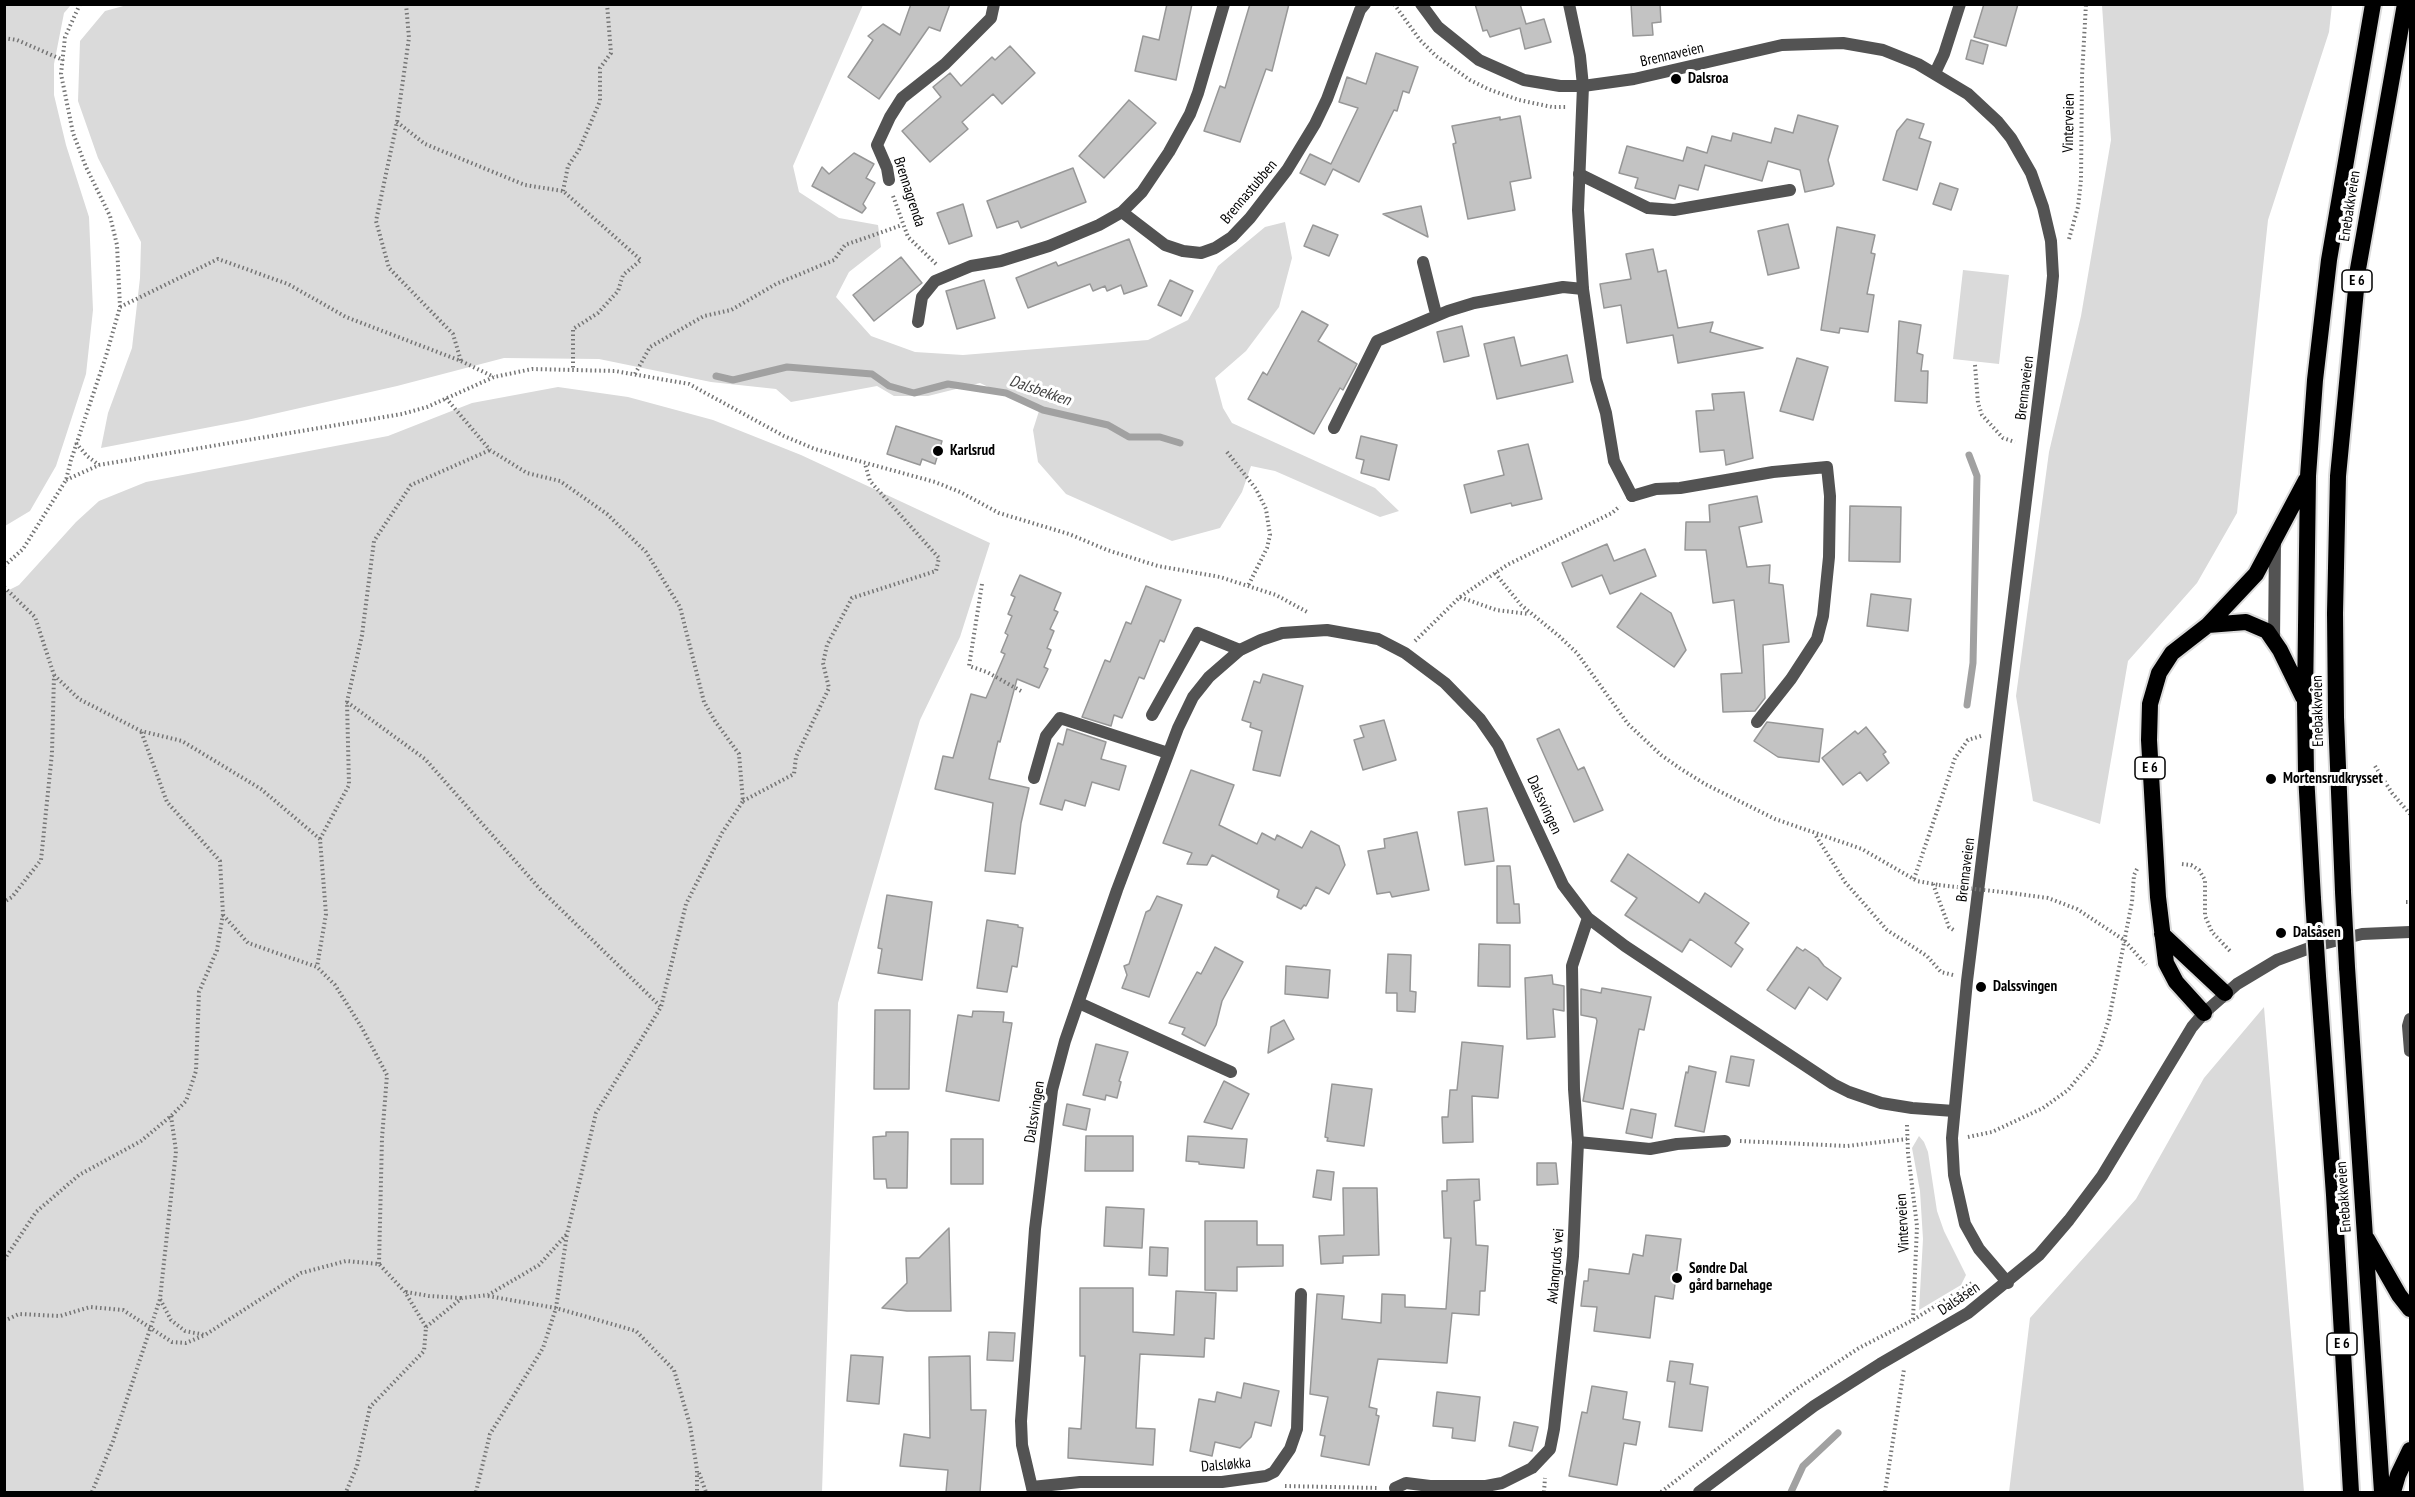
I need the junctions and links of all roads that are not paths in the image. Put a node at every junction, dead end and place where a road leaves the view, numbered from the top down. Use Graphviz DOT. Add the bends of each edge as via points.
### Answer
graph roads {
  1 [pos="994,4"];
  2 [pos="1224,4"];
  3 [pos="1365,4"];
  4 [pos="1421,4"];
  5 [pos="1569,4"];
  6 [pos="1959,4"];
  7 [pos="2373,4"];
  8 [pos="2405,4"];
  9 [pos="1935,73"];
  10 [pos="1583,86"];
  11 [pos="1580,174"];
  12 [pos="889,180"];
  13 [pos="1790,190"];
  14 [pos="1122,212"];
  15 [pos="1423,262"];
  16 [pos="1583,289"];
  17 [pos="1435,310"];
  18 [pos="918,322"];
  19 [pos="1334,428"];
  20 [pos="2308,476"];
  21 [pos="2275,542"];
  22 [pos="2208,625"];
  23 [pos="2274,641"];
  24 [pos="1240,650"];
  25 [pos="2305,701"];
  26 [pos="1152,715"];
  27 [pos="1757,722"];
  28 [pos="1168,753"];
  29 [pos="1034,778"];
  30 [pos="1588,918"];
  31 [pos="2410,932"];
  32 [pos="2162,933"];
  33 [pos="2225,993"];
  34 [pos="1078,1003"];
  35 [pos="2204,1013"];
  36 [pos="2410,1019"];
  37 [pos="2410,1035"];
  38 [pos="2410,1051"];
  39 [pos="1231,1072"];
  40 [pos="1954,1111"];
  41 [pos="1725,1141"];
  42 [pos="1578,1142"];
  43 [pos="2365,1235"];
  44 [pos="2008,1282"];
  45 [pos="1301,1294"];
  46 [pos="2410,1309"];
  47 [pos="2410,1450"];
  48 [pos="1395,1488"];
  49 [pos="1033,1490"];
  50 [pos="1699,1492"];
  51 [pos="2351,1492"];
  52 [pos="2382,1492"];
  53 [pos="2393,1492"];
  1 -- 12 [label="street, Brennagrenda" via="991,18 945,64 902,98 890,117 877,145"];
  2 -- 14 [label="street" via="1190,114 1142,192"];
  3 -- 14 [label="street, Brennastubben" via="1315,124 1287,170 1232,237 1201,253 1183,251 1165,245"];
  4 -- 10 [label="street, Brennaveien" via="1451,38 1494,68 1542,84"];
  5 -- 10 [label="street"];
  6 -- 9 [label="street"];
  7 -- 20 [label="highway, Enebakkveien / E 6" via="2329,260"];
  8 -- 43 [label="highway, Enebakkveien / E 6, bridge" via="2358,269 2339,464 2335,648 2338,812"];
  9 -- 10 [label="street, Brennaveien" via="1901,56 1863,46 1804,43"];
  9 -- 40 [label="street, Brennaveien" via="1983,106 2011,138 2037,187 2050,241 2053,276"];
  10 -- 11 [label="street"];
  11 -- 13 [label="street" via="1647,208 1674,210"];
  11 -- 16 [label="street"];
  14 -- 18 [label="street" via="1048,246 971,266 935,281 925,292"];
  15 -- 17 [label="street"];
  16 -- 19 [label="street" via="1563,287 1474,303 1377,341"];
  16 -- 27 [label="street" via="1596,379 1614,461 1632,496 1773,471 1827,467 1829,557 1817,639"];
  20 -- 21 [label="highway"];
  20 -- 25 [label="highway, Enebakkveien / E 6"];
  21 -- 22 [label="highway, E 6" via="2250,582"];
  21 -- 23 [label="street"];
  22 -- 23 [label="highway" via="2246,622 2267,631"];
  22 -- 32 [label="highway, E 6" via="2172,652 2159,673 2150,704 2149,751"];
  23 -- 25 [label="highway"];
  24 -- 26 [label="street" via="1198,633"];
  24 -- 28 [label="street, Dalssvingen" via="1193,697"];
  24 -- 30 [label="street, Dalssvingen" via="1282,633 1327,630 1378,639 1405,653 1445,683 1480,719 1498,745 1563,885"];
  25 -- 51 [label="highway, Enebakkveien / E 6, bridge" via="2313,899"];
  28 -- 29 [label="street" via="1060,718 1046,736"];
  28 -- 34 [label="street, Dalssvingen"];
  30 -- 40 [label="street, Dalssvingen" via="1841,1088 1888,1104"];
  30 -- 42 [label="street, Avlangruds vei" via="1572,966 1570,986"];
  31 -- 33 [label="street, Dalsåsen" via="2362,934 2297,951"];
  32 -- 33 [label="highway"];
  32 -- 35 [label="highway, E 6" via="2170,974"];
  33 -- 35 [label="street, Dalsåsen"];
  34 -- 39 [label="street"];
  34 -- 49 [label="street, Dalssvingen" via="1052,1090 1035,1230 1021,1421 1022,1445"];
  35 -- 44 [label="street, Dalsåsen" via="2183,1040 2102,1176 2053,1239"];
  36 -- 37 [label="street"];
  37 -- 38 [label="street"];
  40 -- 44 [label="street, Brennaveien" via="1952,1157 1961,1212 1969,1234"];
  41 -- 42 [label="street" via="1650,1149"];
  42 -- 48 [label="street, Avlangruds vei" via="1573,1256 1550,1449 1532,1468 1502,1483 1406,1483"];
  43 -- 46 [label="highway, E 6"];
  43 -- 52 [label="highway, Enebakkveien / E 6"];
  44 -- 50 [label="street, Dalsåsen" via="1968,1313 1814,1406"];
  45 -- 49 [label="street, Dalsløkka" via="1297,1429 1285,1459 1274,1472 1222,1482 1080,1482"];
  47 -- 53 [label="highway"];
}
